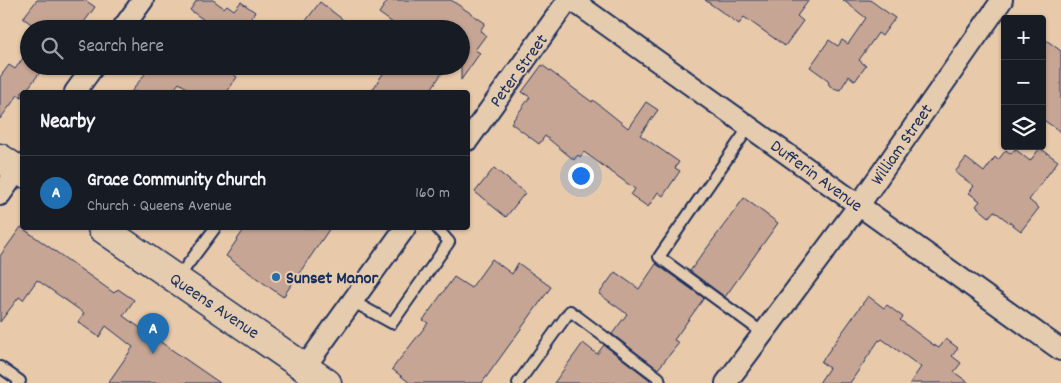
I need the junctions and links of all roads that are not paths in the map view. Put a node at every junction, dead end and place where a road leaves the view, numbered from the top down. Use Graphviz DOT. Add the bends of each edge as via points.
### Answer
graph roads {
  1 [pos="143,0"];
  2 [pos="568,0"];
  3 [pos="572,0"];
  4 [pos="1002,0"];
  5 [pos="129,20"];
  6 [pos="87,75"];
  7 [pos="76,90"];
  8 [pos="749,127"];
  9 [pos="470,137"];
  10 [pos="16,166"];
  11 [pos="0,195"];
  12 [pos="859,205"];
  13 [pos="105,230"];
  14 [pos="214,230"];
  15 [pos="403,230"];
  16 [pos="439,230"];
  17 [pos="177,279"];
  18 [pos="352,301"];
  19 [pos="763,333"];
  20 [pos="1061,350"];
  21 [pos="0,367"];
  22 [pos="305,367"];
  23 [pos="18,383"];
  24 [pos="328,383"];
  25 [pos="518,383"];
  26 [pos="660,383"];
  27 [pos="726,383"];
  1 -- 5 [label="street"];
  2 -- 9 [label="street, Peter Street"];
  3 -- 8 [label="street, Dufferin Avenue"];
  4 -- 12 [label="street, William Street"];
  6 -- 7 [label="street"];
  8 -- 12 [label="street, Dufferin Avenue"];
  8 -- 19 [label="lane" via="659,257"];
  10 -- 11 [label="street"];
  12 -- 19 [label="street, William Street"];
  12 -- 20 [label="street, Dufferin Avenue"];
  13 -- 17 [label="main road, Queens Avenue"];
  14 -- 17 [label="lane"];
  15 -- 18 [label="street"];
  16 -- 18 [label="lane" via="449,242 392,323"];
  17 -- 22 [label="main road, Queens Avenue"];
  18 -- 22 [label="street"];
  19 -- 27 [label="street, William Street"];
  21 -- 23 [label="lane" via="20,381"];
  22 -- 24 [label="main road, Queens Avenue"];
  25 -- 26 [label="lane" via="570,311 659,378"];
}
